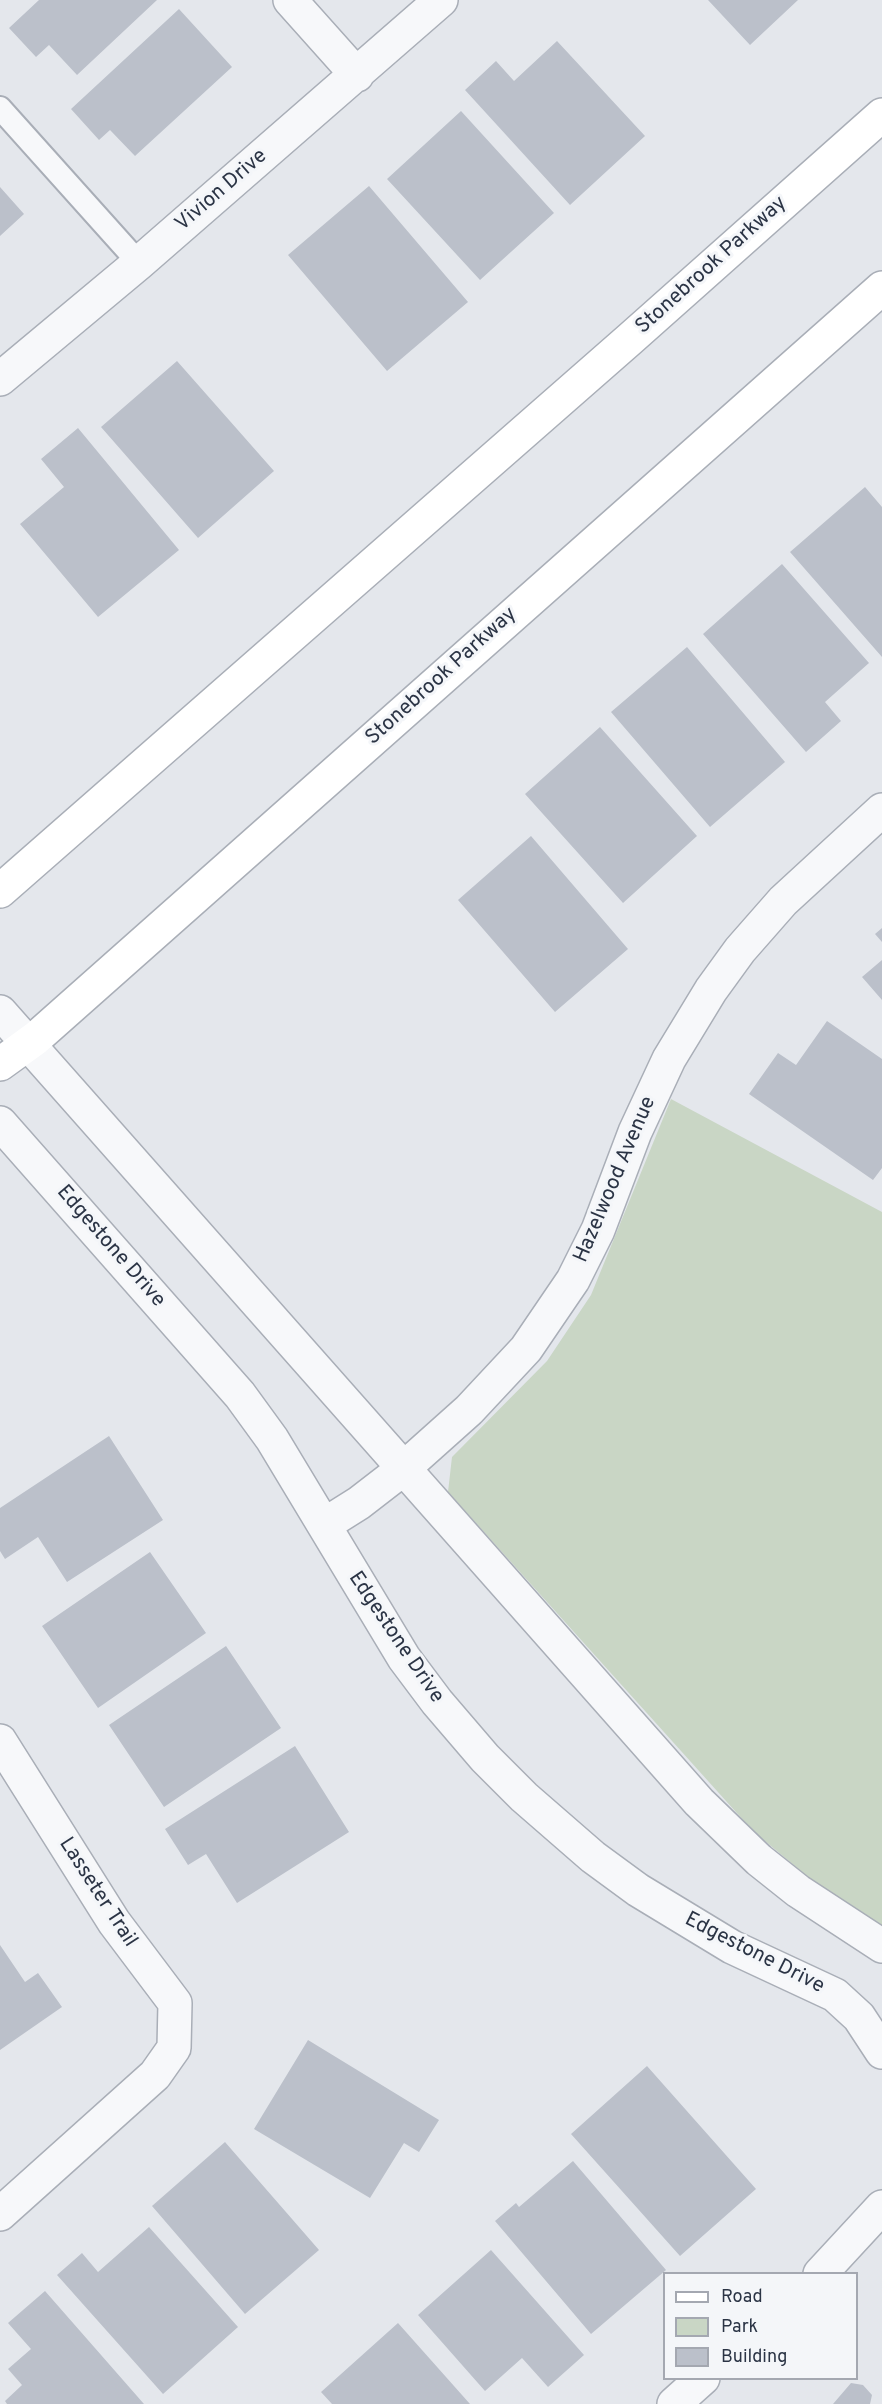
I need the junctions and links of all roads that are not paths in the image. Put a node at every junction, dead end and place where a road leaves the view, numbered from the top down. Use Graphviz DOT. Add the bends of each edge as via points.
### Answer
graph roads {
  1 [pos="290,0"];
  2 [pos="441,0"];
  3 [pos="357,75"];
  4 [pos="0,108"];
  5 [pos="882,115"];
  6 [pos="139,263"];
  7 [pos="882,288"];
  8 [pos="0,379"];
  9 [pos="882,810"];
  10 [pos="0,891"];
  11 [pos="0,1012"];
  12 [pos="27,1044"];
  13 [pos="0,1064"];
  14 [pos="0,1123"];
  15 [pos="403,1469"];
  16 [pos="324,1525"];
  17 [pos="0,1741"];
  18 [pos="882,1946"];
  19 [pos="882,2052"];
  20 [pos="882,2207"];
  21 [pos="0,2214"];
  22 [pos="822,2272"];
  23 [pos="702,2380"];
  24 [pos="674,2404"];
  1 -- 3 [label="street"];
  2 -- 3 [label="street, Vivion Drive"];
  3 -- 6 [label="street, Vivion Drive"];
  4 -- 6 [label="lane"];
  5 -- 10 [label="main road, Stonebrook Parkway"];
  6 -- 8 [label="street, Vivion Drive"];
  7 -- 12 [label="main road, Stonebrook Parkway"];
  9 -- 15 [label="street, Hazelwood Avenue" via="783,901 717,982 669,1059 635,1132 598,1230 559,1304 499,1381"];
  11 -- 12 [label="street"];
  12 -- 13 [label="main road, Stonebrook Parkway"];
  12 -- 15 [label="street"];
  14 -- 16 [label="street, Edgestone Drive" via="240,1395"];
  15 -- 16 [label="street, Hazelwood Avenue"];
  15 -- 18 [label="street" via="722,1826 798,1891"];
  16 -- 19 [label="street, Edgestone Drive" via="404,1658 460,1730 524,1797 593,1857 653,1900 732,1947 835,1995 859,2017"];
  17 -- 21 [label="street, Lasseter Trail" via="114,1922 175,2003 174,2048 155,2076"];
  20 -- 22 [label="street"];
  23 -- 24 [label="street"];
}
